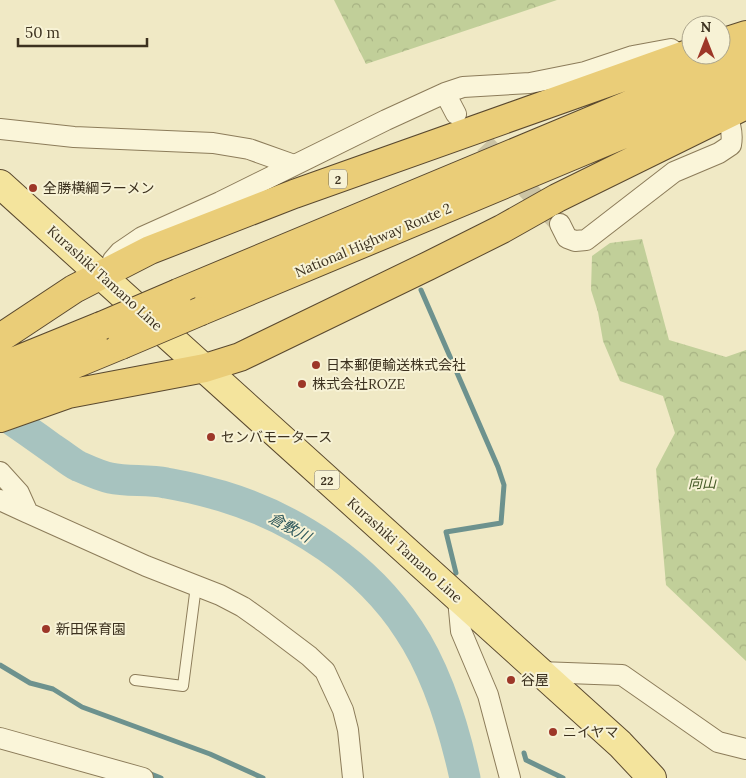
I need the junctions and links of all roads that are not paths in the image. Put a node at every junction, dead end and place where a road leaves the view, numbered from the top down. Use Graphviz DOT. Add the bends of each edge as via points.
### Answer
graph roads {
  1 [pos="746,36"];
  2 [pos="731,41"];
  3 [pos="681,53"];
  4 [pos="746,56"];
  5 [pos="681,57"];
  6 [pos="746,84"];
  7 [pos="445,93"];
  8 [pos="736,110"];
  9 [pos="456,114"];
  10 [pos="0,129"];
  11 [pos="294,164"];
  12 [pos="0,184"];
  13 [pos="560,224"];
  14 [pos="100,275"];
  15 [pos="0,338"];
  16 [pos="205,368"];
  17 [pos="10,390"];
  18 [pos="0,418"];
  19 [pos="0,472"];
  20 [pos="0,500"];
  21 [pos="28,513"];
  22 [pos="196,586"];
  23 [pos="458,599"];
  24 [pos="540,672"];
  25 [pos="135,680"];
  26 [pos="0,738"];
  27 [pos="746,749"];
  28 [pos="143,778"];
  29 [pos="354,778"];
  30 [pos="510,778"];
  31 [pos="652,778"];
  1 -- 2 [label="highway"];
  3 -- 7 [label="street" via="671,49 530,83 463,87"];
  4 -- 17 [label="highway, National Highway Route 2, bridge" via="101,326"];
  5 -- 14 [label="highway, 2" via="294,194 150,250"];
  6 -- 17 [label="highway, National Highway Route 2, bridge"];
  7 -- 9 [label="street"];
  7 -- 11 [label="street"];
  8 -- 13 [label="street" via="730,123 731,145 674,172 586,240 575,242 567,238"];
  8 -- 16 [label="highway" via="428,266 240,357"];
  10 -- 11 [label="street" via="74,137 213,143 249,148"];
  11 -- 14 [label="street" via="142,238 120,252"];
  12 -- 14 [label="main road, Kurashiki Tamano Line / 22"];
  14 -- 15 [label="highway, 2"];
  14 -- 16 [label="main road, Kurashiki Tamano Line / 22"];
  16 -- 17 [label="highway" via="68,394"];
  16 -- 23 [label="main road, Kurashiki Tamano Line / 22"];
  17 -- 18 [label="highway"];
  19 -- 21 [label="street" via="19,493"];
  20 -- 21 [label="street"];
  21 -- 22 [label="street"];
  22 -- 25 [label="lane" via="183,686"];
  22 -- 29 [label="street" via="243,607 310,656 325,672 343,710"];
  23 -- 24 [label="main road, Kurashiki Tamano Line / 22"];
  23 -- 30 [label="street" via="461,630 488,695"];
  24 -- 27 [label="street" via="622,675 718,742"];
  24 -- 31 [label="main road, Kurashiki Tamano Line / 22" via="620,744"];
  26 -- 28 [label="street"];
}
